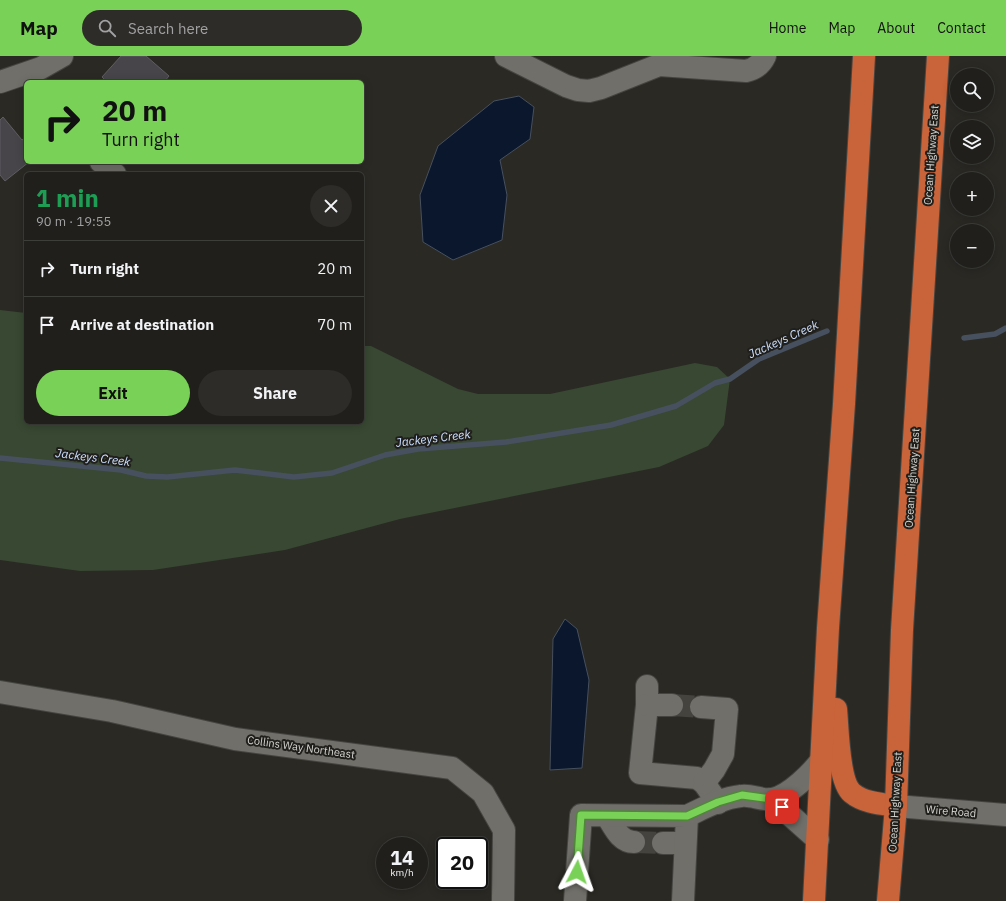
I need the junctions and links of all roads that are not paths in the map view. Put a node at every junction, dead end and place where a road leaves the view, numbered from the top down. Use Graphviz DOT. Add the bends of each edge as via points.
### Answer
graph roads {
  1 [pos="62,56"];
  2 [pos="506,56"];
  3 [pos="765,56"];
  4 [pos="864,56"];
  5 [pos="938,56"];
  6 [pos="44,75"];
  7 [pos="0,82"];
  8 [pos="103,164"];
  9 [pos="113,172"];
  10 [pos="828,628"];
  11 [pos="0,692"];
  12 [pos="672,705"];
  13 [pos="701,707"];
  14 [pos="822,759"];
  15 [pos="704,782"];
  16 [pos="772,799"];
  17 [pos="718,802"];
  18 [pos="896,806"];
  19 [pos="1006,815"];
  20 [pos="607,816"];
  21 [pos="687,816"];
  22 [pos="818,840"];
  23 [pos="634,842"];
  24 [pos="503,901"];
  25 [pos="575,901"];
  26 [pos="683,901"];
  27 [pos="814,901"];
  28 [pos="888,901"];
  1 -- 6 [label="street"];
  2 -- 3 [label="street" via="566,86 589,91 659,65 746,71 754,69"];
  4 -- 10 [label="highway"];
  5 -- 18 [label="highway, Ocean Highway East" via="903,622"];
  6 -- 7 [label="street"];
  8 -- 9 [label="street"];
  10 -- 14 [label="highway"];
  10 -- 18 [label="highway" via="842,772 852,793 868,801"];
  11 -- 24 [label="street, Collins Way Northeast" via="112,711 235,738 452,768 483,793 504,830"];
  12 -- 15 [label="street" via="647,696 640,773 697,778"];
  13 -- 15 [label="street" via="727,709 723,754"];
  14 -- 16 [label="street" via="812,774"];
  14 -- 22 [label="highway"];
  15 -- 17 [label="street"];
  16 -- 17 [label="street" via="742,795"];
  16 -- 22 [label="street"];
  17 -- 21 [label="street"];
  18 -- 19 [label="street, Wire Road"];
  18 -- 28 [label="highway, Ocean Highway East"];
  20 -- 21 [label="street"];
  20 -- 23 [label="street" via="620,836 628,842"];
  20 -- 25 [label="street" via="581,815"];
  21 -- 26 [label="street" via="674,843"];
  22 -- 27 [label="highway"];
}
